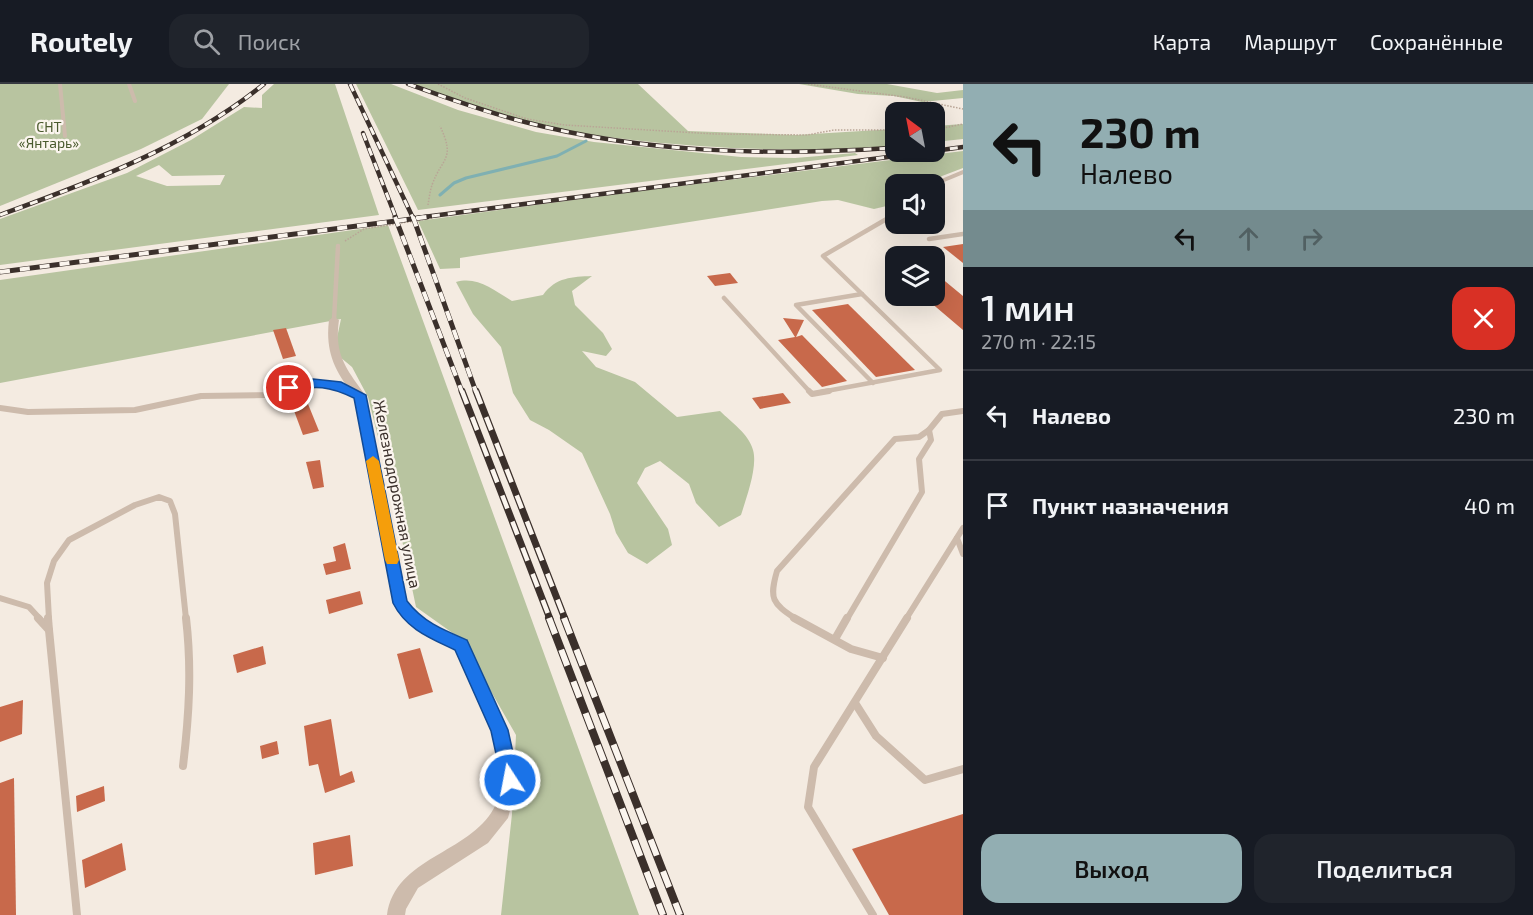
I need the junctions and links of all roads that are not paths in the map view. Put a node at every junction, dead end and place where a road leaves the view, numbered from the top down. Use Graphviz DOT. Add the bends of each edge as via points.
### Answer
graph roads {
  1 [pos="60,84"];
  2 [pos="129,84"];
  3 [pos="135,101"];
  4 [pos="65,136"];
  5 [pos="963,172"];
  6 [pos="945,180"];
  7 [pos="885,219"];
  8 [pos="963,234"];
  9 [pos="929,239"];
  10 [pos="338,246"];
  11 [pos="862,294"];
  12 [pos="724,298"];
  13 [pos="334,320"];
  14 [pos="873,383"];
  15 [pos="360,395"];
  16 [pos="0,408"];
  17 [pos="963,411"];
  18 [pos="928,430"];
  19 [pos="963,528"];
  20 [pos="957,538"];
  21 [pos="963,554"];
  22 [pos="0,598"];
  23 [pos="49,630"];
  24 [pos="835,639"];
  25 [pos="883,658"];
  26 [pos="855,703"];
  27 [pos="183,766"];
  28 [pos="963,769"];
  29 [pos="77,915"];
  30 [pos="396,915"];
  31 [pos="873,915"];
  1 -- 4 [label="lane"];
  2 -- 3 [label="lane"];
  5 -- 6 [label="lane"];
  7 -- 11 [label="lane" via="823,256"];
  8 -- 9 [label="lane"];
  10 -- 13 [label="lane"];
  11 -- 14 [label="lane" via="796,305"];
  11 -- 14 [label="lane" via="940,370"];
  12 -- 14 [label="lane" via="812,394"];
  13 -- 15 [label="street, Железнодорожная улица" via="331,339 336,357 345,378"];
  15 -- 16 [label="lane" via="336,385 313,382 265,395 201,396 135,410"];
  15 -- 30 [label="street, Железнодорожная улица" via="400,603 423,628 461,645 500,730 510,780 502,812 482,837 412,882"];
  17 -- 18 [label="lane" via="949,410 938,415"];
  18 -- 24 [label="lane" via="931,440 919,459 922,492"];
  18 -- 24 [label="lane" via="919,437 895,439 777,571 772,598 779,608"];
  19 -- 20 [label="lane"];
  20 -- 21 [label="lane"];
  20 -- 25 [label="lane"];
  22 -- 23 [label="lane" via="29,607"];
  23 -- 27 [label="lane" via="47,583 54,561 69,540 135,505 159,497 170,501 175,514 191,661"];
  23 -- 29 [label="lane"];
  24 -- 25 [label="lane" via="853,650"];
  25 -- 26 [label="lane"];
  26 -- 28 [label="lane" via="876,736 925,780"];
  26 -- 31 [label="lane" via="814,767 808,807"];
}
